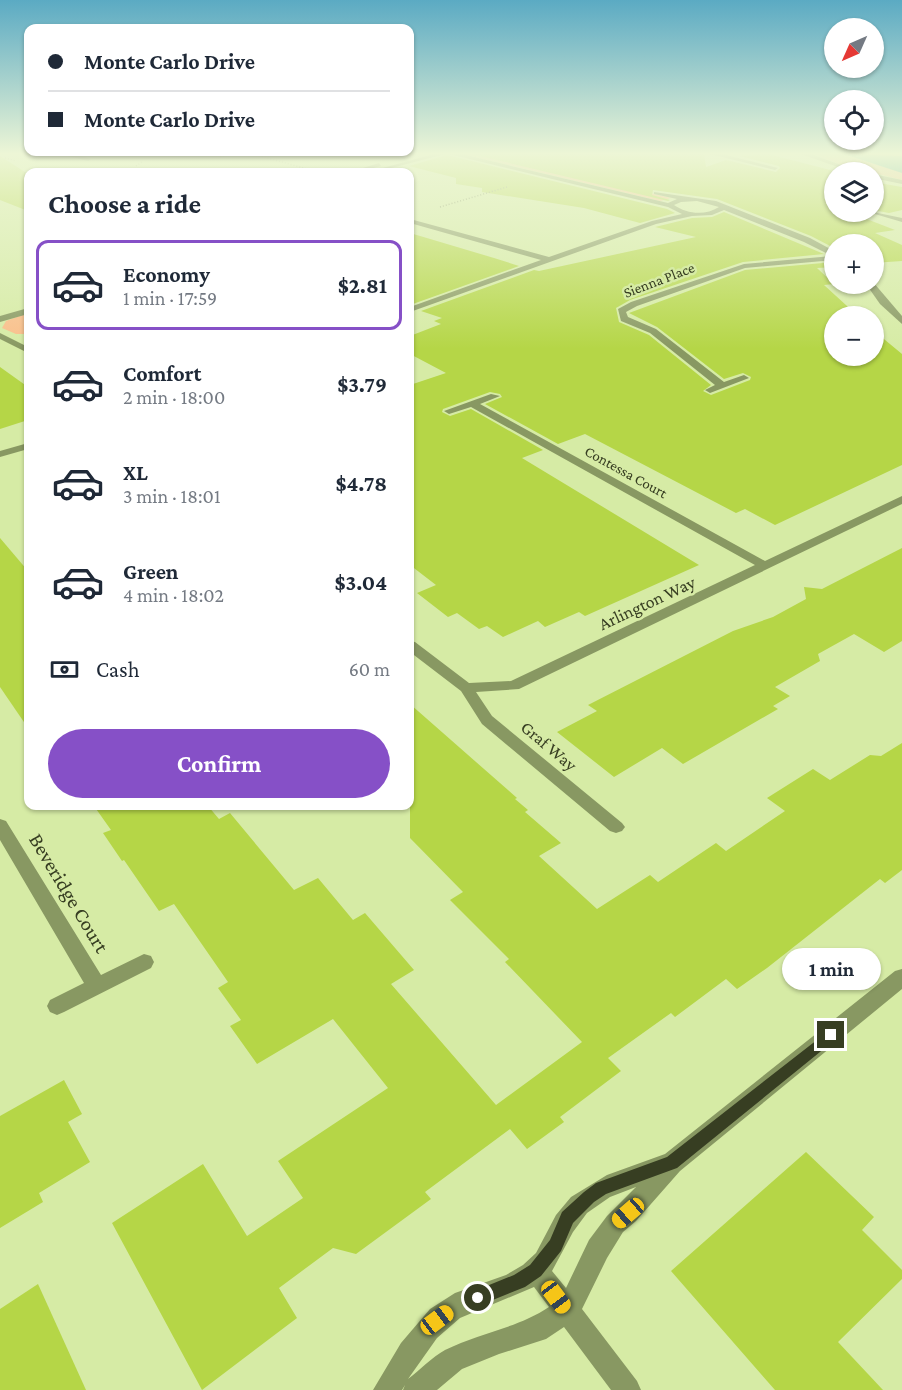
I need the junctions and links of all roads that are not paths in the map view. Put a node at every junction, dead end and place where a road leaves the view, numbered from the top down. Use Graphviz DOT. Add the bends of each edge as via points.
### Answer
graph roads {
  1 [pos="658,219"];
  2 [pos="669,219"];
  3 [pos="741,219"];
  4 [pos="751,219"];
  5 [pos="414,222"];
  6 [pos="654,222"];
  7 [pos="758,222"];
  8 [pos="824,250"];
  9 [pos="824,257"];
  10 [pos="550,260"];
  11 [pos="877,294"];
  12 [pos="414,309"];
  13 [pos="24,312"];
  14 [pos="0,319"];
  15 [pos="902,321"];
  16 [pos="0,336"];
  17 [pos="24,341"];
  18 [pos="17,344"];
  19 [pos="24,348"];
  20 [pos="744,378"];
  21 [pos="723,386"];
  22 [pos="710,390"];
  23 [pos="495,396"];
  24 [pos="472,404"];
  25 [pos="449,411"];
  26 [pos="24,447"];
  27 [pos="0,454"];
  28 [pos="902,500"];
  29 [pos="766,566"];
  30 [pos="414,648"];
  31 [pos="466,688"];
  32 [pos="0,825"];
  33 [pos="616,827"];
  34 [pos="144,962"];
  35 [pos="902,978"];
  36 [pos="97,986"];
  37 [pos="57,1006"];
  38 [pos="672,1163"];
  39 [pos="536,1270"];
  40 [pos="566,1310"];
  41 [pos="386,1390"];
  42 [pos="416,1390"];
  43 [pos="628,1390"];
  1 -- 6 [label="street"];
  2 -- 6 [label="street"];
  3 -- 7 [label="street"];
  4 -- 7 [label="street"];
  5 -- 10 [label="street"];
  6 -- 10 [label="street"];
  7 -- 8 [label="street"];
  9 -- 21 [label="street, Sienna Place" via="744,266 621,311 624,319 653,331"];
  10 -- 12 [label="street"];
  11 -- 15 [label="street"];
  13 -- 14 [label="street"];
  16 -- 18 [label="street"];
  17 -- 18 [label="street"];
  18 -- 19 [label="street"];
  20 -- 21 [label="street"];
  21 -- 22 [label="street"];
  23 -- 24 [label="street"];
  24 -- 25 [label="street"];
  24 -- 29 [label="street, Contessa Court"];
  26 -- 27 [label="street"];
  28 -- 29 [label="street, Arlington Way"];
  29 -- 31 [label="street, Arlington Way" via="514,686"];
  30 -- 31 [label="street"];
  31 -- 33 [label="street, Graf Way" via="487,720"];
  32 -- 36 [label="street, Beveridge Court"];
  34 -- 36 [label="street"];
  35 -- 38 [label="street"];
  36 -- 37 [label="street"];
  38 -- 39 [label="street" via="602,1188 589,1197 568,1218 555,1245"];
  38 -- 40 [label="street" via="615,1224"];
  39 -- 40 [label="street"];
  39 -- 41 [label="street" via="507,1287 464,1302 437,1320"];
  40 -- 42 [label="street" via="537,1330 462,1356"];
  40 -- 43 [label="street"];
}
